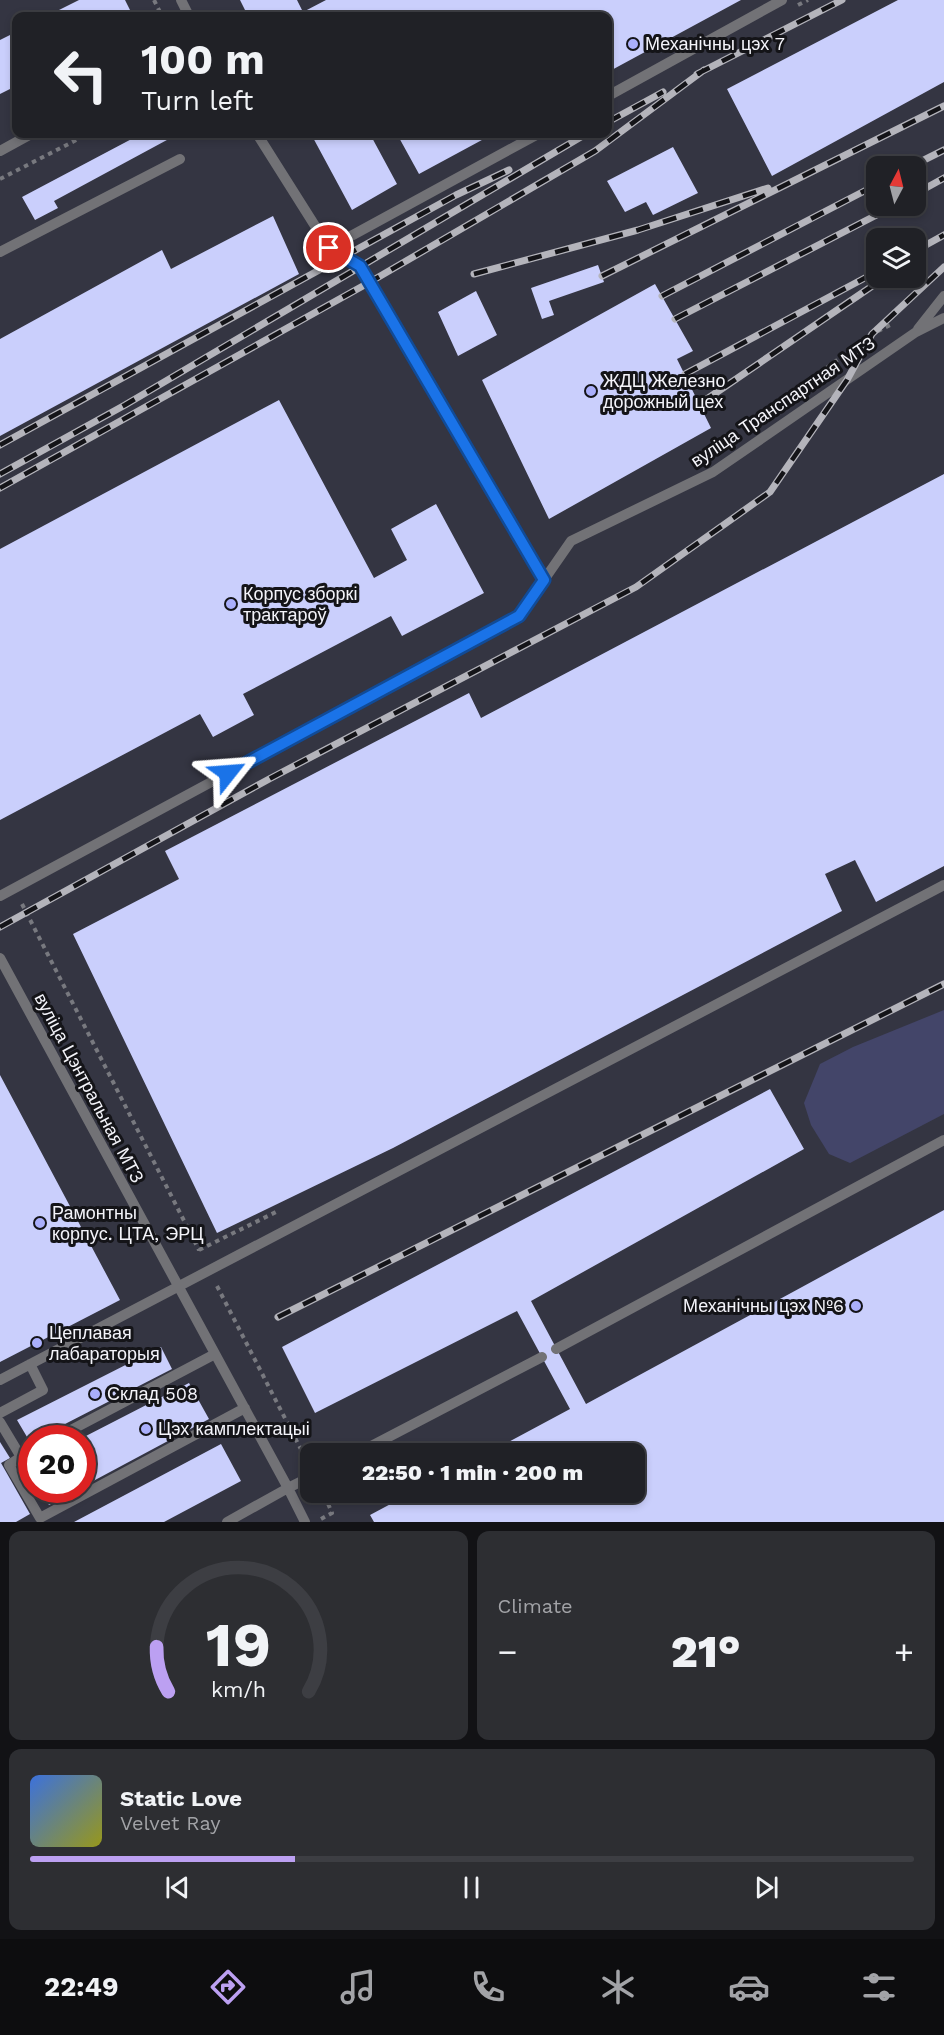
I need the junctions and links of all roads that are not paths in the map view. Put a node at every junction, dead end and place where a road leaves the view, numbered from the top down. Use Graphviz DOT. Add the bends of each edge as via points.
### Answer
graph roads {
  1 [pos="782,0"];
  2 [pos="612,94"];
  3 [pos="24,138"];
  4 [pos="259,138"];
  5 [pos="531,138"];
  6 [pos="0,151"];
  7 [pos="180,159"];
  8 [pos="329,248"];
  9 [pos="0,252"];
  10 [pos="944,296"];
  11 [pos="944,318"];
  12 [pos="916,332"];
  13 [pos="544,580"];
  14 [pos="944,885"];
  15 [pos="0,896"];
  16 [pos="0,958"];
  17 [pos="944,1140"];
  18 [pos="177,1285"];
  19 [pos="556,1349"];
  20 [pos="215,1354"];
  21 [pos="542,1357"];
  22 [pos="30,1364"];
  23 [pos="0,1380"];
  24 [pos="244,1408"];
  25 [pos="0,1413"];
  26 [pos="0,1422"];
  27 [pos="81,1425"];
  28 [pos="377,1443"];
  29 [pos="18,1452"];
  30 [pos="18,1459"];
  31 [pos="18,1482"];
  32 [pos="300,1482"];
  33 [pos="288,1488"];
  34 [pos="30,1503"];
  35 [pos="39,1520"];
  36 [pos="227,1522"];
  37 [pos="305,1522"];
  1 -- 2 [label="lane"];
  3 -- 6 [label="lane"];
  4 -- 8 [label="lane"];
  5 -- 8 [label="lane"];
  7 -- 9 [label="lane"];
  8 -- 13 [label="lane" via="360,266"];
  10 -- 12 [label="lane"];
  11 -- 12 [label="lane, вуліца Транспартная МТЗ"];
  12 -- 13 [label="lane, вуліца Транспартная МТЗ" via="713,472 572,541"];
  13 -- 15 [label="lane, вуліца Транспартная МТЗ" via="519,616"];
  14 -- 18 [label="lane"];
  16 -- 18 [label="lane, вуліца Цэнтральная МТЗ"];
  17 -- 19 [label="lane"];
  18 -- 20 [label="lane, вуліца Цэнтральная МТЗ"];
  18 -- 22 [label="lane"];
  20 -- 24 [label="lane, вуліца Цэнтральная МТЗ"];
  20 -- 27 [label="lane"];
  21 -- 28 [label="lane"];
  22 -- 23 [label="lane"];
  22 -- 25 [label="lane" via="43,1390"];
  24 -- 33 [label="lane, вуліца Цэнтральная МТЗ"];
  24 -- 35 [label="lane"];
  26 -- 29 [label="lane"];
  30 -- 31 [label="lane" via="9,1465"];
  32 -- 33 [label="lane"];
  33 -- 36 [label="lane"];
  33 -- 37 [label="lane, вуліца Цэнтральная МТЗ"];
  34 -- 35 [label="lane"];
}
